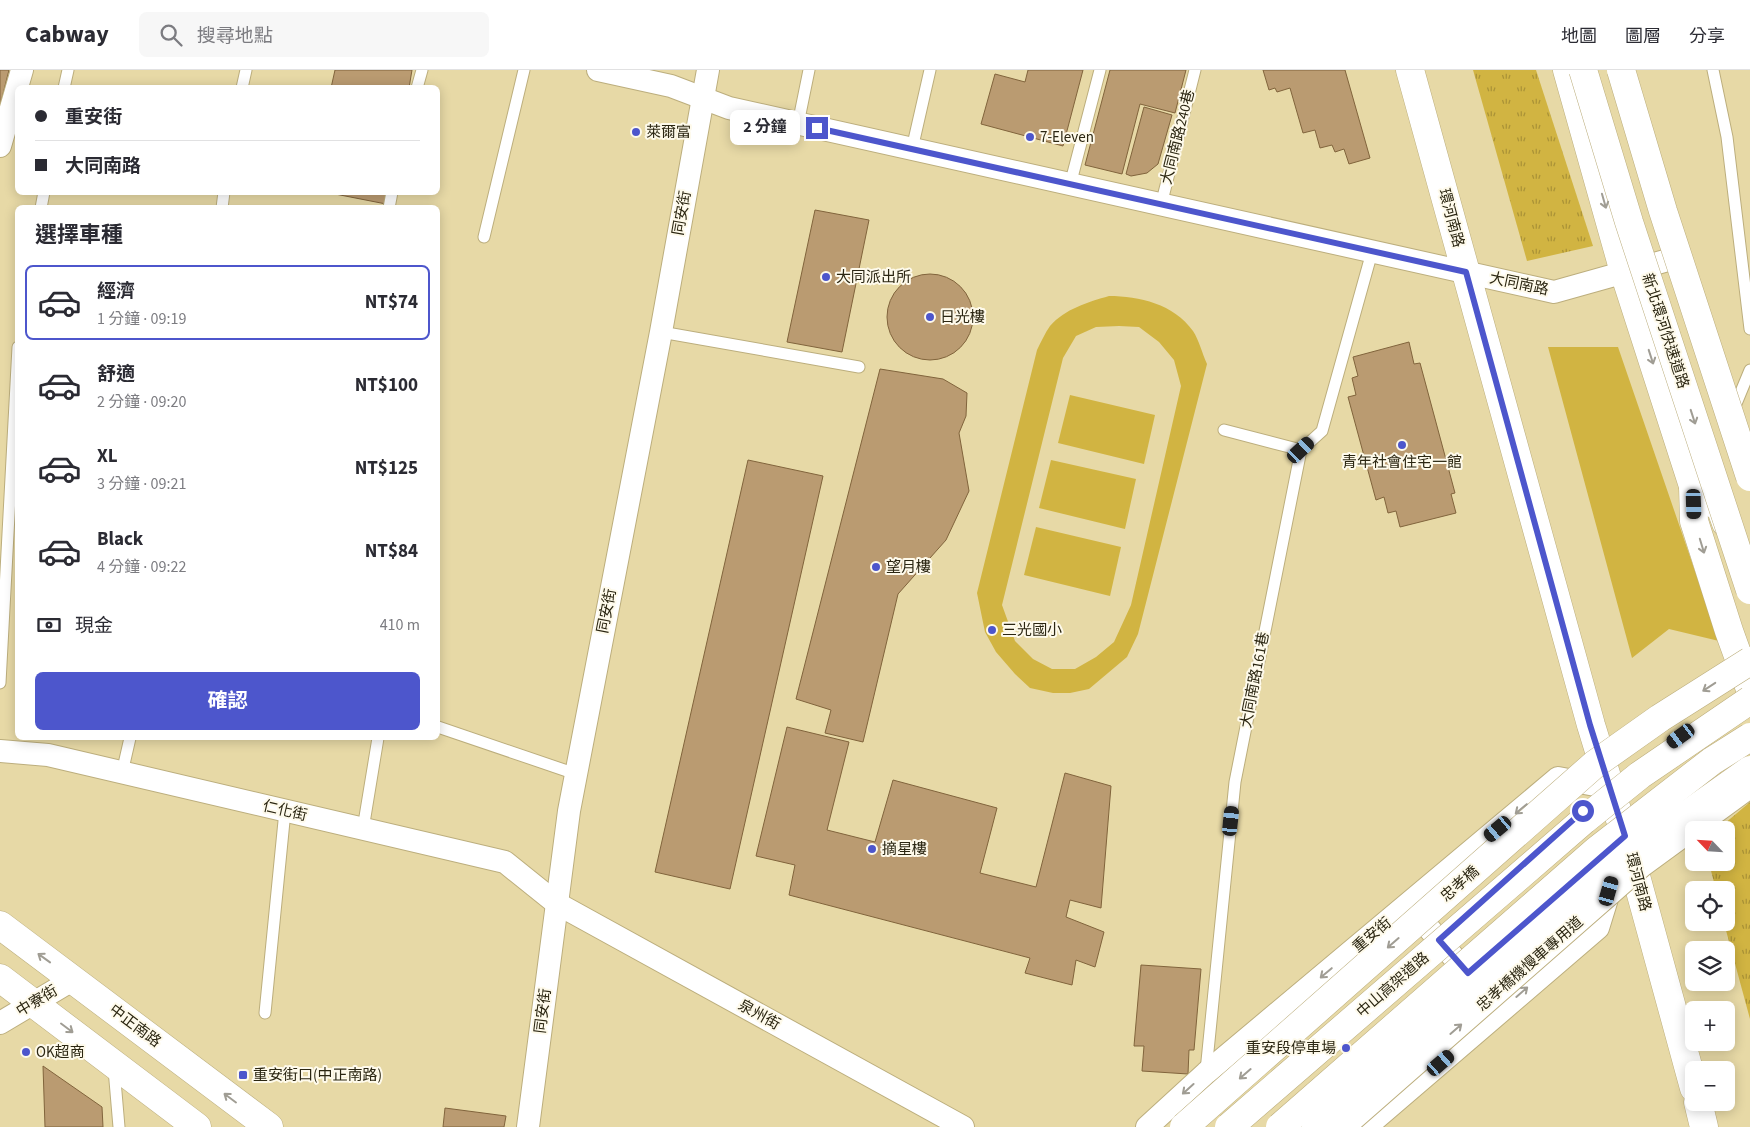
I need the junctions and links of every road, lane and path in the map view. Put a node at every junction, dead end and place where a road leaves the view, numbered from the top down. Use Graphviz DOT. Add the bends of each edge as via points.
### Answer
graph roads {
  1 [pos="22,70"];
  2 [pos="68,70"];
  3 [pos="246,70"];
  4 [pos="422,70"];
  5 [pos="524,70"];
  6 [pos="598,70"];
  7 [pos="708,70"];
  8 [pos="809,70"];
  9 [pos="930,70"];
  10 [pos="1100,70"];
  11 [pos="1195,70"];
  12 [pos="1410,70"];
  13 [pos="1567,70"];
  14 [pos="1583,70"];
  15 [pos="1622,70"];
  16 [pos="1713,70"];
  17 [pos="18,85"];
  18 [pos="65,85"];
  19 [pos="243,85"];
  20 [pos="418,85"];
  21 [pos="15,94"];
  22 [pos="702,98"];
  23 [pos="798,124"];
  24 [pos="0,146"];
  25 [pos="912,149"];
  26 [pos="1070,184"];
  27 [pos="1161,205"];
  28 [pos="484,237"];
  29 [pos="1372,252"];
  30 [pos="1679,257"];
  31 [pos="1466,272"];
  32 [pos="1624,272"];
  33 [pos="1750,329"];
  34 [pos="661,332"];
  35 [pos="859,367"];
  36 [pos="1750,370"];
  37 [pos="15,403"];
  38 [pos="1733,411"];
  39 [pos="1224,430"];
  40 [pos="1301,450"];
  41 [pos="1750,468"];
  42 [pos="1750,477"];
  43 [pos="1693,486"];
  44 [pos="1750,584"];
  45 [pos="1750,590"];
  46 [pos="1750,661"];
  47 [pos="0,683"];
  48 [pos="1750,689"];
  49 [pos="1750,700"];
  50 [pos="1750,715"];
  51 [pos="1750,725"];
  52 [pos="440,728"];
  53 [pos="1750,737"];
  54 [pos="130,740"];
  55 [pos="378,740"];
  56 [pos="0,750"];
  57 [pos="1750,770"];
  58 [pos="122,773"];
  59 [pos="576,774"];
  60 [pos="1750,787"];
  61 [pos="1610,788"];
  62 [pos="285,811"];
  63 [pos="363,829"];
  64 [pos="1625,836"];
  65 [pos="556,903"];
  66 [pos="1414,912"];
  67 [pos="0,925"];
  68 [pos="1439,940"];
  69 [pos="1468,973"];
  70 [pos="0,978"];
  71 [pos="74,979"];
  72 [pos="34,1003"];
  73 [pos="1500,1011"];
  74 [pos="265,1013"];
  75 [pos="0,1023"];
  76 [pos="1687,1061"];
  77 [pos="114,1063"];
  78 [pos="1211,1081"];
  79 [pos="1700,1111"];
  80 [pos="1228,1118"];
  81 [pos="119,1127"];
  82 [pos="197,1127"];
  83 [pos="269,1127"];
  84 [pos="528,1127"];
  85 [pos="963,1127"];
  86 [pos="1147,1127"];
  87 [pos="1184,1127"];
  88 [pos="1280,1127"];
  89 [pos="1290,1127"];
  90 [pos="1316,1127"];
  91 [pos="1338,1127"];
  92 [pos="1366,1127"];
  93 [pos="1704,1127"];
  1 -- 17 [label="street"];
  2 -- 18 [label="lane"];
  3 -- 19 [label="lane"];
  4 -- 20 [label="lane"];
  5 -- 28 [label="lane"];
  6 -- 22 [label="street, 大同南路" via="671,86"];
  7 -- 22 [label="street, 同安街"];
  8 -- 23 [label="lane"];
  9 -- 25 [label="lane"];
  10 -- 26 [label="lane"];
  11 -- 27 [label="lane, 大同南路240巷"];
  12 -- 31 [label="main road, 環河南路"];
  13 -- 32 [label="main road, one-way"];
  14 -- 45 [label="main road, 新北環河快速道路, one-way, bridge" via="1629,222"];
  15 -- 30 [label="main road"];
  15 -- 42 [label="main road, bridge" via="1663,211"];
  16 -- 33 [label="lane" via="1727,137"];
  21 -- 24 [label="street"];
  22 -- 23 [label="street, 大同南路" via="729,108"];
  22 -- 34 [label="street, 同安街"];
  23 -- 25 [label="street, 大同南路"];
  25 -- 26 [label="street, 大同南路"];
  26 -- 27 [label="street, 大同南路"];
  27 -- 29 [label="street, 大同南路"];
  29 -- 31 [label="street, 大同南路"];
  29 -- 40 [label="lane" via="1322,431"];
  30 -- 32 [label="street, 大同南路"];
  30 -- 38 [label="main road"];
  31 -- 32 [label="street, 大同南路" via="1554,292"];
  31 -- 61 [label="main road, 環河南路"];
  32 -- 43 [label="main road, one-way"];
  34 -- 35 [label="lane"];
  34 -- 59 [label="street, 同安街"];
  36 -- 38 [label="lane"];
  37 -- 47 [label="lane"];
  38 -- 41 [label="main road"];
  39 -- 40 [label="lane"];
  40 -- 78 [label="lane, 大同南路161巷" via="1235,782"];
  43 -- 44 [label="main road" via="1721,509"];
  43 -- 48 [label="main road, one-way" via="1694,521"];
  46 -- 66 [label="main road, 忠孝橋, one-way, bridge" via="1595,764"];
  49 -- 80 [label="main road, 中山高架道路, bridge" via="1640,775"];
  50 -- 61 [label="main road" via="1695,726"];
  51 -- 64 [label="main road" via="1723,763"];
  52 -- 59 [label="lane"];
  53 -- 88 [label="main road, bridge" via="1712,761 1597,850"];
  54 -- 58 [label="lane"];
  55 -- 63 [label="lane"];
  56 -- 58 [label="street, 仁化街" via="48,755"];
  57 -- 90 [label="main road, bridge" via="1640,848"];
  58 -- 62 [label="street, 仁化街"];
  59 -- 65 [label="street, 同安街"];
  91 -- 60 [label="street, 忠孝橋機慢車專用道, one-way, bridge" via="1351,1122 1643,866"];
  61 -- 64 [label="main road, 環河南路"];
  61 -- 66 [label="street, 重安街, one-way" via="1558,778"];
  61 -- 68 [label="main road"];
  62 -- 63 [label="street, 仁化街"];
  62 -- 74 [label="lane"];
  63 -- 65 [label="street, 仁化街" via="505,862"];
  64 -- 69 [label="main road"];
  73 -- 64 [label="street, one-way" via="1598,928"];
  64 -- 76 [label="main road, 環河南路"];
  65 -- 84 [label="street, 同安街"];
  65 -- 85 [label="street, 泉州街"];
  66 -- 68 [label="street"];
  66 -- 78 [label="street, 重安街, one-way"];
  66 -- 87 [label="main road, 忠孝橋, one-way, bridge"];
  71 -- 67 [label="main road, 中正南路, one-way"];
  68 -- 69 [label="street"];
  68 -- 80 [label="main road"];
  69 -- 73 [label="street"];
  69 -- 89 [label="main road"];
  70 -- 72 [label="main road"];
  71 -- 72 [label="street, 中寮街"];
  83 -- 71 [label="main road, 中正南路, one-way"];
  72 -- 75 [label="street, 中寮街"];
  72 -- 77 [label="main road, one-way"];
  73 -- 92 [label="street"];
  77 -- 81 [label="lane"];
  77 -- 82 [label="main road"];
  78 -- 80 [label="lane"];
  78 -- 86 [label="street, 重安街, one-way"];
  79 -- 93 [label="main road"];
}
